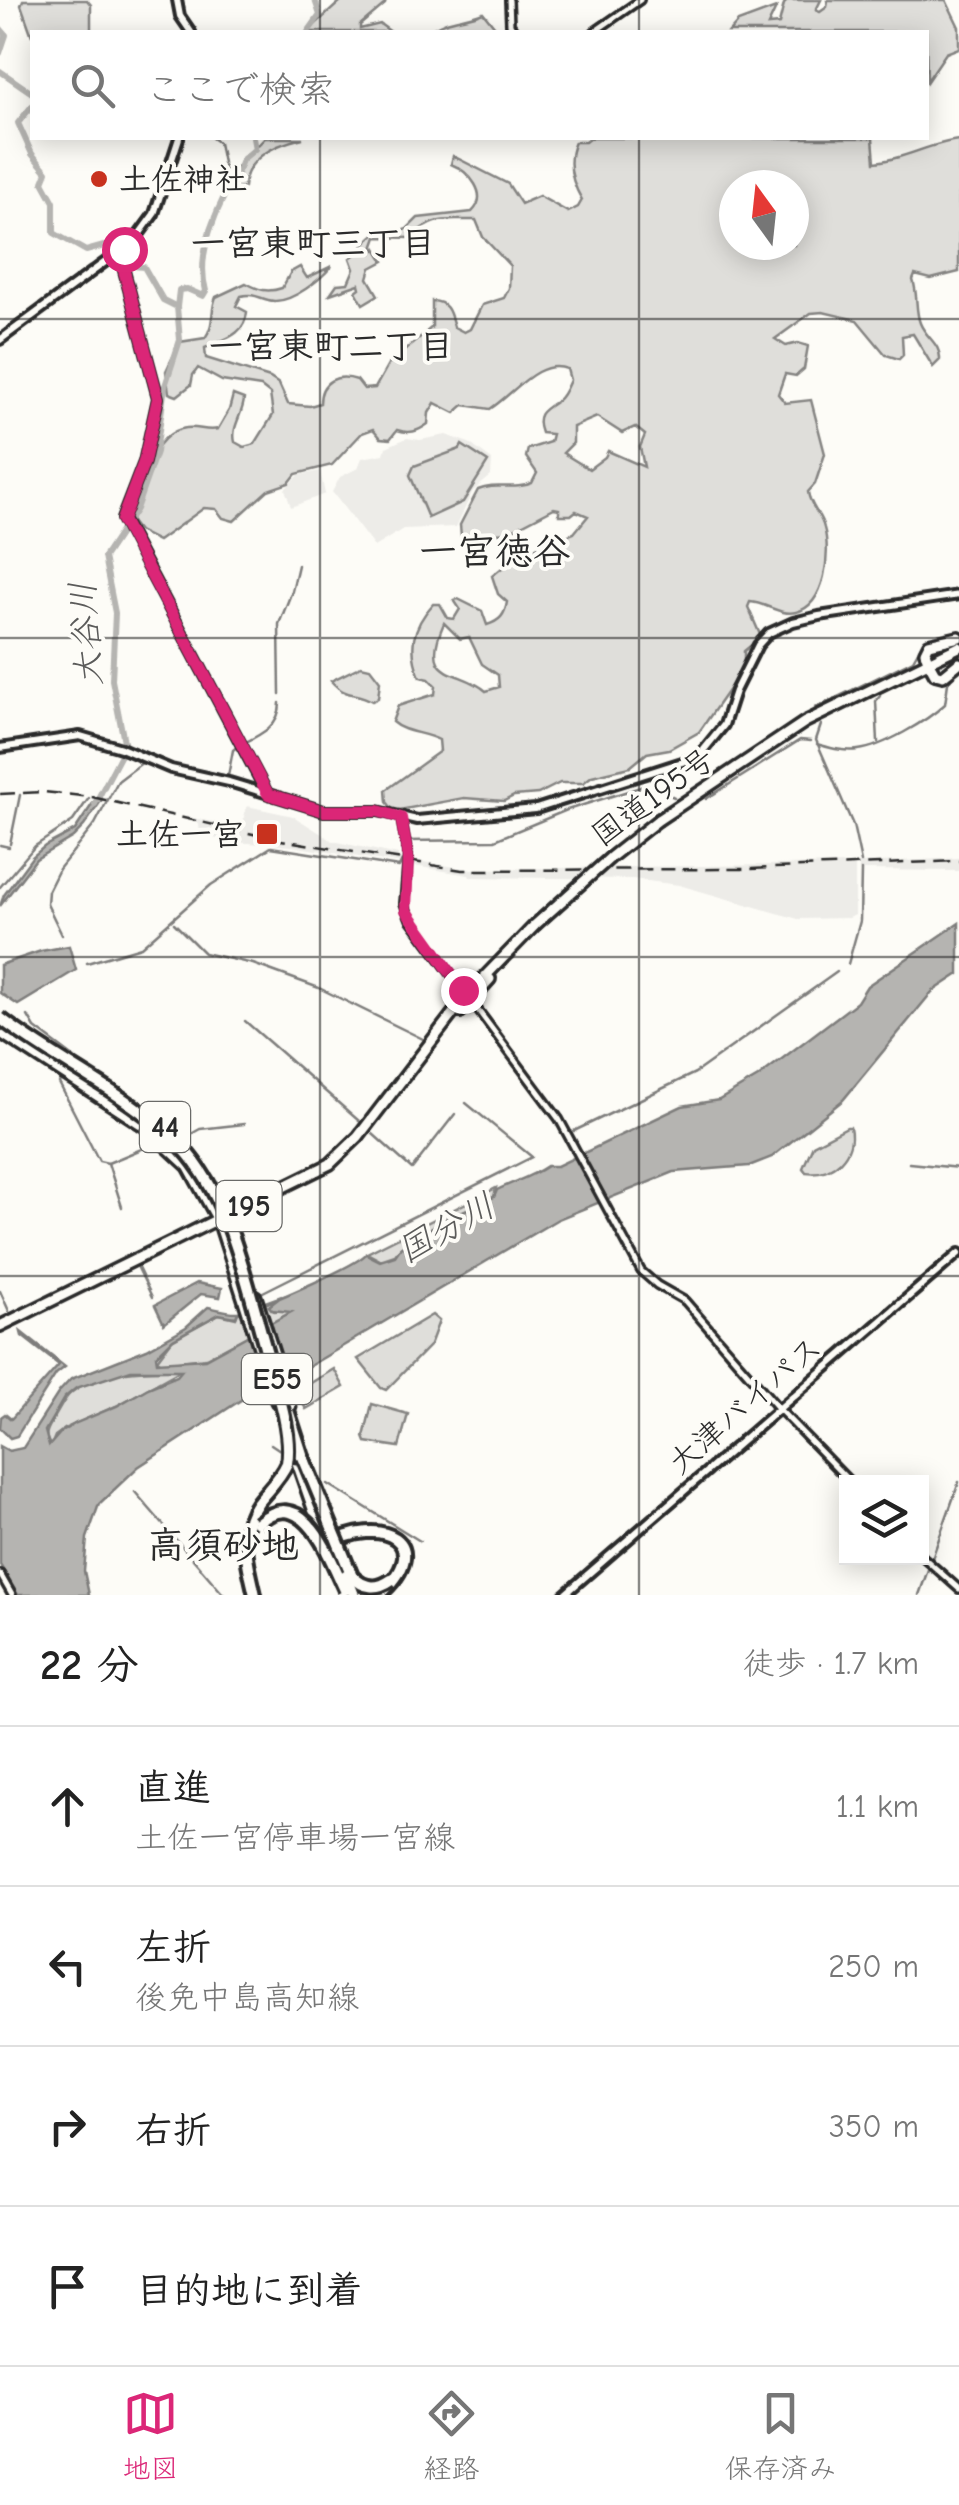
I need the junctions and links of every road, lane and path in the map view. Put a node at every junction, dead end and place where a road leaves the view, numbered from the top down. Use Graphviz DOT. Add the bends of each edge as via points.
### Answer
graph roads {
  1 [pos="177,0"];
  2 [pos="508,0"];
  3 [pos="640,0"];
  4 [pos="628,3"];
  5 [pos="190,30"];
  6 [pos="513,30"];
  7 [pos="596,30"];
  8 [pos="178,140"];
  9 [pos="119,252"];
  10 [pos="0,340"];
  11 [pos="959,595"];
  12 [pos="959,637"];
  13 [pos="959,649"];
  14 [pos="929,663"];
  15 [pos="959,663"];
  16 [pos="0,748"];
  17 [pos="268,794"];
  18 [pos="401,818"];
  19 [pos="468,998"];
  20 [pos="0,1015"];
  21 [pos="0,1033"];
  22 [pos="230,1216"];
  23 [pos="218,1221"];
  24 [pos="959,1254"];
  25 [pos="250,1303"];
  26 [pos="0,1329"];
  27 [pos="779,1409"];
  28 [pos="303,1457"];
  29 [pos="843,1475"];
  30 [pos="253,1522"];
  31 [pos="333,1543"];
  32 [pos="929,1562"];
  33 [pos="0,1574"];
  34 [pos="392,1582"];
  35 [pos="959,1588"];
  36 [pos="12,1595"];
  37 [pos="256,1595"];
  38 [pos="350,1595"];
  39 [pos="379,1595"];
  40 [pos="564,1595"];
  1 -- 5 [label="main road"];
  2 -- 6 [label="street"];
  3 -- 4 [label="street"];
  4 -- 7 [label="street"];
  8 -- 9 [label="main road" via="154,214"];
  9 -- 10 [label="main road"];
  9 -- 17 [label="main road" via="158,398 122,520"];
  11 -- 18 [label="main road" via="819,616 769,633 735,691 724,725 710,746 686,762 536,809"];
  12 -- 14 [label="highway" via="928,644"];
  13 -- 14 [label="highway, 国道195号 / 195"];
  14 -- 15 [label="highway" via="943,676"];
  14 -- 19 [label="highway, 国道195号 / 195, bridge" via="776,744 659,822 537,926"];
  16 -- 17 [label="main road" via="70,735"];
  17 -- 18 [label="main road" via="324,811"];
  18 -- 19 [label="street" via="406,910"];
  19 -- 22 [label="highway, 国道195号 / 195" via="340,1156"];
  19 -- 27 [label="street" via="559,1119 646,1277 685,1302"];
  20 -- 22 [label="main road, 44" via="173,1134 203,1167"];
  20 -- 25 [label="highway, E55, bridge" via="181,1146 223,1212"];
  21 -- 23 [label="main road, 44" via="166,1143"];
  22 -- 23 [label="highway, 国道195号 / 195"];
  22 -- 25 [label="main road, 44"];
  23 -- 25 [label="main road, 44"];
  23 -- 26 [label="highway, 国道195号 / 195"];
  24 -- 27 [label="main road, 大津バイパス"];
  25 -- 28 [label="highway, E55, bridge"];
  25 -- 30 [label="highway, bridge" via="288,1451"];
  25 -- 31 [label="main road, 44, bridge" via="285,1387"];
  25 -- 31 [label="main road, 44, bridge" via="273,1393"];
  27 -- 29 [label="street"];
  27 -- 40 [label="main road, 大津バイパス"];
  28 -- 34 [label="highway, bridge" via="352,1576 373,1587"];
  28 -- 38 [label="highway, E55, bridge"];
  30 -- 37 [label="highway"];
  30 -- 38 [label="highway, bridge" via="282,1512 303,1518"];
  31 -- 34 [label="highway" via="364,1534 387,1537 400,1560"];
  31 -- 38 [label="main road, 44"];
  32 -- 35 [label="street"];
  33 -- 36 [label="street"];
  34 -- 39 [label="highway, bridge"];
}
